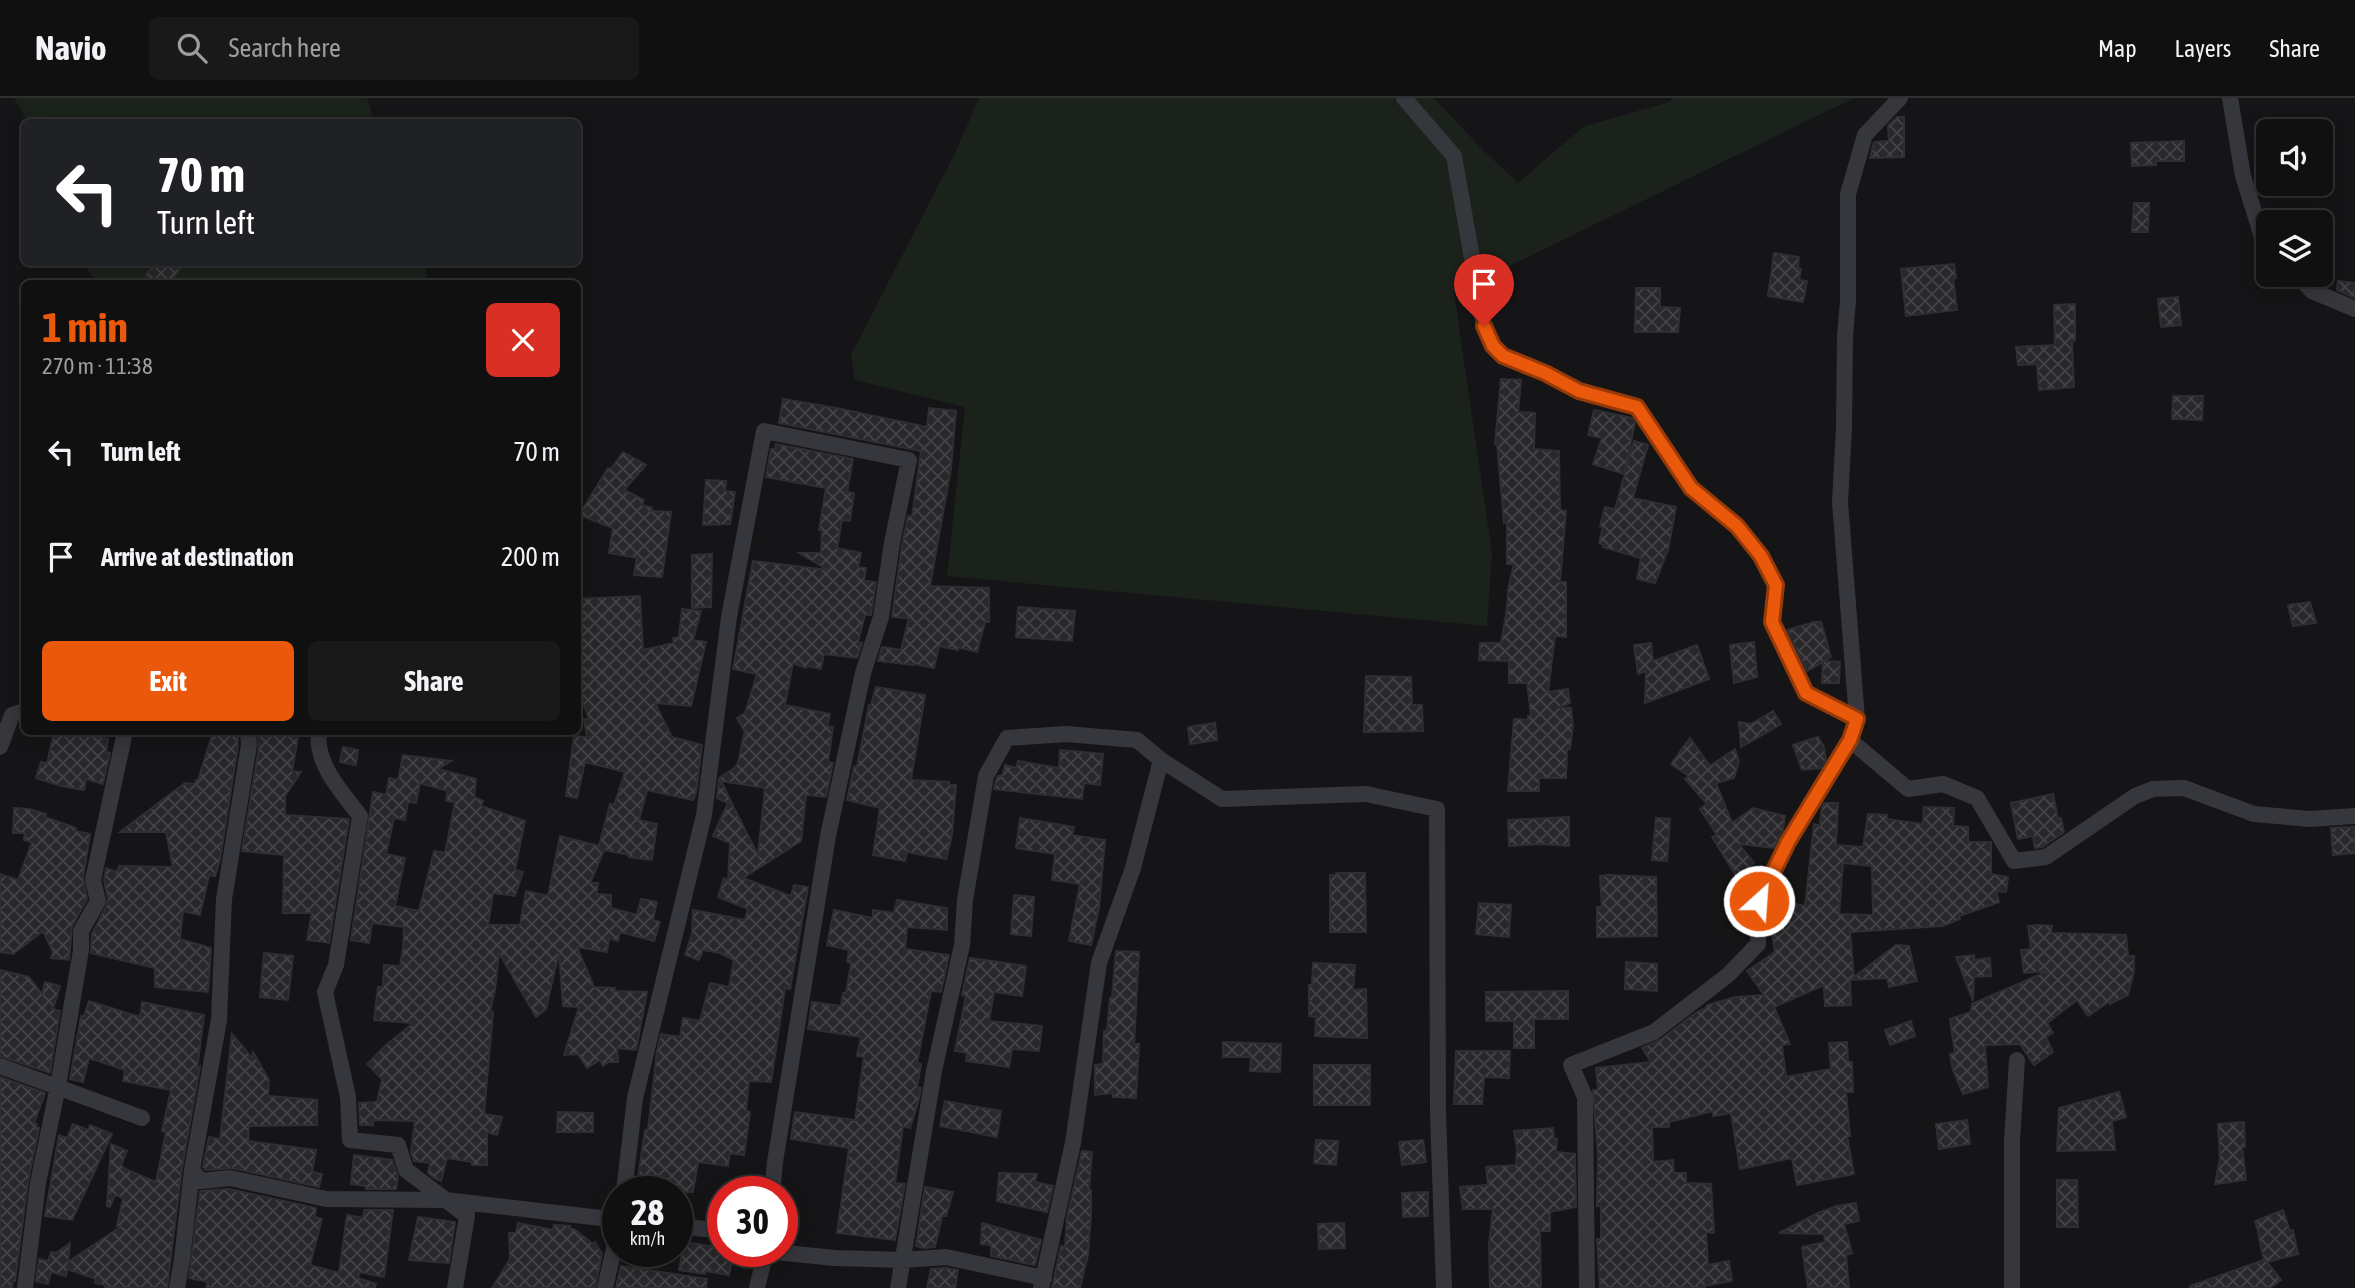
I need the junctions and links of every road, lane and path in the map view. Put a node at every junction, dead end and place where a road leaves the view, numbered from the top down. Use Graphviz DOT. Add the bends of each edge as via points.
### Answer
graph roads {
  1 [pos="1404,98"];
  2 [pos="1900,98"];
  3 [pos="2230,98"];
  4 [pos="2256,218"];
  5 [pos="2308,287"];
  6 [pos="2355,309"];
  7 [pos="21,712"];
  8 [pos="1857,719"];
  9 [pos="124,735"];
  10 [pos="248,735"];
  11 [pos="319,735"];
  12 [pos="1850,740"];
  13 [pos="0,747"];
  14 [pos="1161,760"];
  15 [pos="2355,816"];
  16 [pos="2017,1060"];
  17 [pos="0,1066"];
  18 [pos="58,1086"];
  19 [pos="142,1118"];
  20 [pos="191,1170"];
  21 [pos="626,1176"];
  22 [pos="775,1176"];
  23 [pos="445,1200"];
  24 [pos="602,1218"];
  25 [pos="798,1254"];
  26 [pos="903,1259"];
  27 [pos="610,1267"];
  28 [pos="762,1267"];
  29 [pos="1042,1283"];
  30 [pos="25,1288"];
  31 [pos="177,1288"];
  32 [pos="455,1288"];
  33 [pos="605,1288"];
  34 [pos="757,1288"];
  35 [pos="898,1288"];
  36 [pos="1444,1288"];
  37 [pos="1587,1288"];
  38 [pos="2012,1288"];
  1 -- 8 [label="street" via="1454,156 1484,326 1493,346 1503,356 1579,391 1637,407 1691,488 1737,526 1761,556 1776,585 1772,622 1806,693"];
  2 -- 8 [label="street" via="1865,135 1848,194 1840,502"];
  3 -- 4 [label="street" via="2243,176"];
  5 -- 6 [label="street"];
  7 -- 13 [label="street" via="12,715"];
  8 -- 12 [label="street"];
  9 -- 18 [label="street" via="93,880 97,901 81,931"];
  10 -- 20 [label="street" via="223,899 219,1020"];
  11 -- 23 [label="street" via="327,772 360,816 337,965 325,992 348,1097 350,1140 398,1145 406,1170"];
  12 -- 15 [label="street" via="1908,789 1943,784 1977,798 2014,861 2046,857 2135,796 2153,789 2184,788 2254,814 2309,819"];
  12 -- 37 [label="street" via="1788,842 1759,901 1758,944 1728,975 1654,1032 1571,1065 1584,1097"];
  14 -- 26 [label="street" via="1137,740 1066,734 1007,738 986,776 962,945 934,1070"];
  14 -- 29 [label="street" via="1133,868 1100,963 1073,1143"];
  14 -- 36 [label="street" via="1222,799 1366,794 1437,809"];
  16 -- 38 [label="street"];
  17 -- 18 [label="street"];
  18 -- 19 [label="street"];
  18 -- 30 [label="street" via="38,1183"];
  20 -- 23 [label="street" via="201,1181 230,1178 326,1199"];
  20 -- 31 [label="street"];
  21 -- 22 [label="street" via="635,1098 704,815 729,617 764,431 909,460 881,617 863,673 828,836"];
  23 -- 24 [label="street"];
  23 -- 32 [label="street" via="467,1216"];
  25 -- 26 [label="street"];
  26 -- 29 [label="street" via="946,1257"];
  26 -- 35 [label="street"];
  27 -- 33 [label="street"];
  28 -- 34 [label="street"];
}
